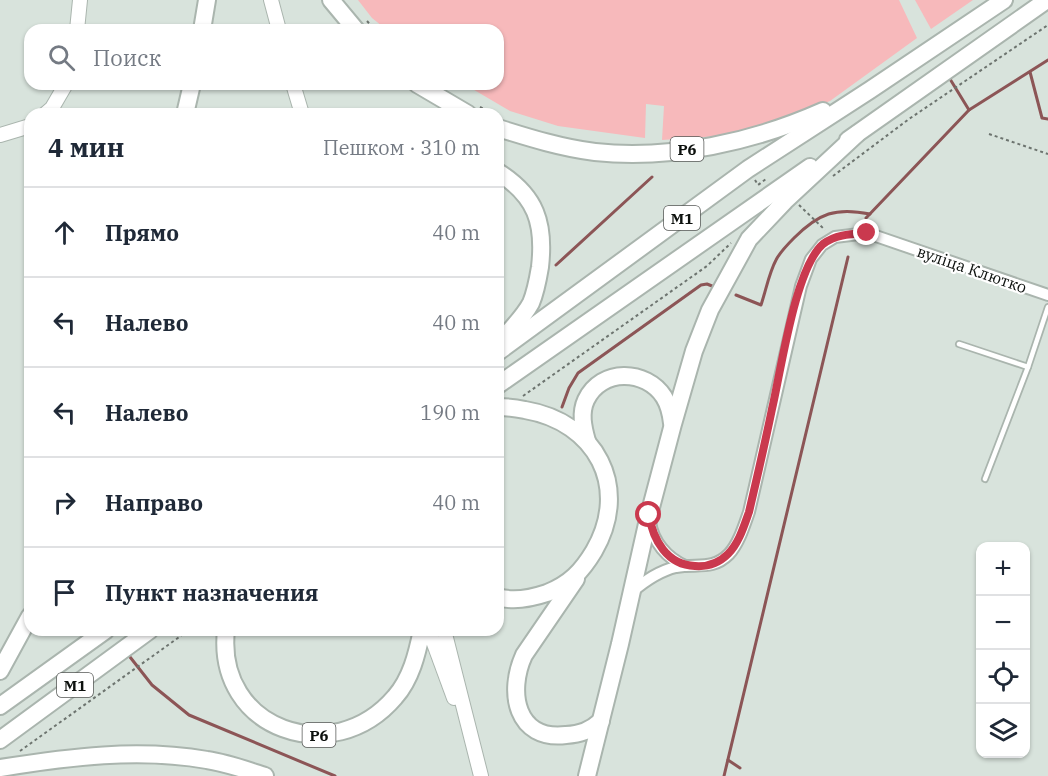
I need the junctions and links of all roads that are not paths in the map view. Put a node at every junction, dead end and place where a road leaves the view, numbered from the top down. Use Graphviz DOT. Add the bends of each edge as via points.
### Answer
graph roads {
  1 [pos="80,0"];
  2 [pos="207,0"];
  3 [pos="270,0"];
  4 [pos="332,0"];
  5 [pos="1004,0"];
  6 [pos="1047,0"];
  7 [pos="78,24"];
  8 [pos="203,24"];
  9 [pos="277,24"];
  10 [pos="351,24"];
  11 [pos="62,90"];
  12 [pos="191,90"];
  13 [pos="295,90"];
  14 [pos="427,90"];
  15 [pos="870,90"];
  16 [pos="52,108"];
  17 [pos="186,108"];
  18 [pos="300,108"];
  19 [pos="458,108"];
  20 [pos="24,128"];
  21 [pos="504,130"];
  22 [pos="857,134"];
  23 [pos="0,135"];
  24 [pos="504,176"];
  25 [pos="1048,295"];
  26 [pos="1048,307"];
  27 [pos="504,338"];
  28 [pos="959,344"];
  29 [pos="504,348"];
  30 [pos="1028,367"];
  31 [pos="504,381"];
  32 [pos="504,407"];
  33 [pos="673,424"];
  34 [pos="587,441"];
  35 [pos="985,479"];
  36 [pos="649,515"];
  37 [pos="686,566"];
  38 [pos="579,574"];
  39 [pos="632,592"];
  40 [pos="504,598"];
  41 [pos="24,627"];
  42 [pos="98,636"];
  43 [pos="142,636"];
  44 [pos="226,636"];
  45 [pos="421,636"];
  46 [pos="431,636"];
  47 [pos="446,636"];
  48 [pos="0,671"];
  49 [pos="0,706"];
  50 [pos="601,721"];
  51 [pos="0,740"];
  52 [pos="475,753"];
  53 [pos="0,768"];
  54 [pos="265,776"];
  55 [pos="482,776"];
  56 [pos="587,776"];
  1 -- 7 [label="main road"];
  2 -- 8 [label="highway"];
  3 -- 9 [label="main road"];
  4 -- 10 [label="highway"];
  5 -- 15 [label="highway, М1"];
  6 -- 22 [label="highway, М1"];
  11 -- 16 [label="main road"];
  12 -- 17 [label="highway"];
  13 -- 18 [label="main road"];
  14 -- 19 [label="highway"];
  15 -- 21 [label="highway, Р6" via="801,121 738,141 662,153 596,152 539,142"];
  15 -- 29 [label="highway, М1" via="748,169"];
  20 -- 23 [label="main road"];
  22 -- 31 [label="highway, М1"];
  22 -- 33 [label="highway" via="749,239 719,291 694,351"];
  24 -- 27 [label="highway" via="525,193 534,208 541,241 532,301"];
  25 -- 37 [label="street, вуліца Клютко" via="867,233 835,237 822,245 811,259 796,305 749,512 740,535 719,562 704,567"];
  26 -- 30 [label="lane"];
  28 -- 30 [label="lane"];
  30 -- 35 [label="lane"];
  32 -- 34 [label="highway" via="549,416 574,428"];
  33 -- 34 [label="highway" via="669,407 655,386 641,378 615,376 603,381 587,399 583,410"];
  33 -- 36 [label="highway"];
  34 -- 38 [label="highway" via="603,465 607,513 603,532"];
  36 -- 37 [label="street" via="661,548 675,562"];
  36 -- 39 [label="highway"];
  37 -- 39 [label="street, вуліца Клютко" via="659,572"];
  38 -- 40 [label="highway" via="536,597"];
  38 -- 50 [label="highway" via="524,655 514,689 525,720 539,731 559,736 578,734"];
  39 -- 50 [label="highway"];
  41 -- 48 [label="highway"];
  42 -- 49 [label="highway, М1"];
  43 -- 51 [label="highway, М1"];
  44 -- 45 [label="highway, Р6" via="229,673 246,703 289,732 320,735 351,728 387,706 407,680"];
  46 -- 52 [label="main road"];
  47 -- 52 [label="main road"];
  50 -- 56 [label="highway"];
  52 -- 55 [label="main road"];
  53 -- 54 [label="highway" via="99,754 156,754 208,760"];
}
